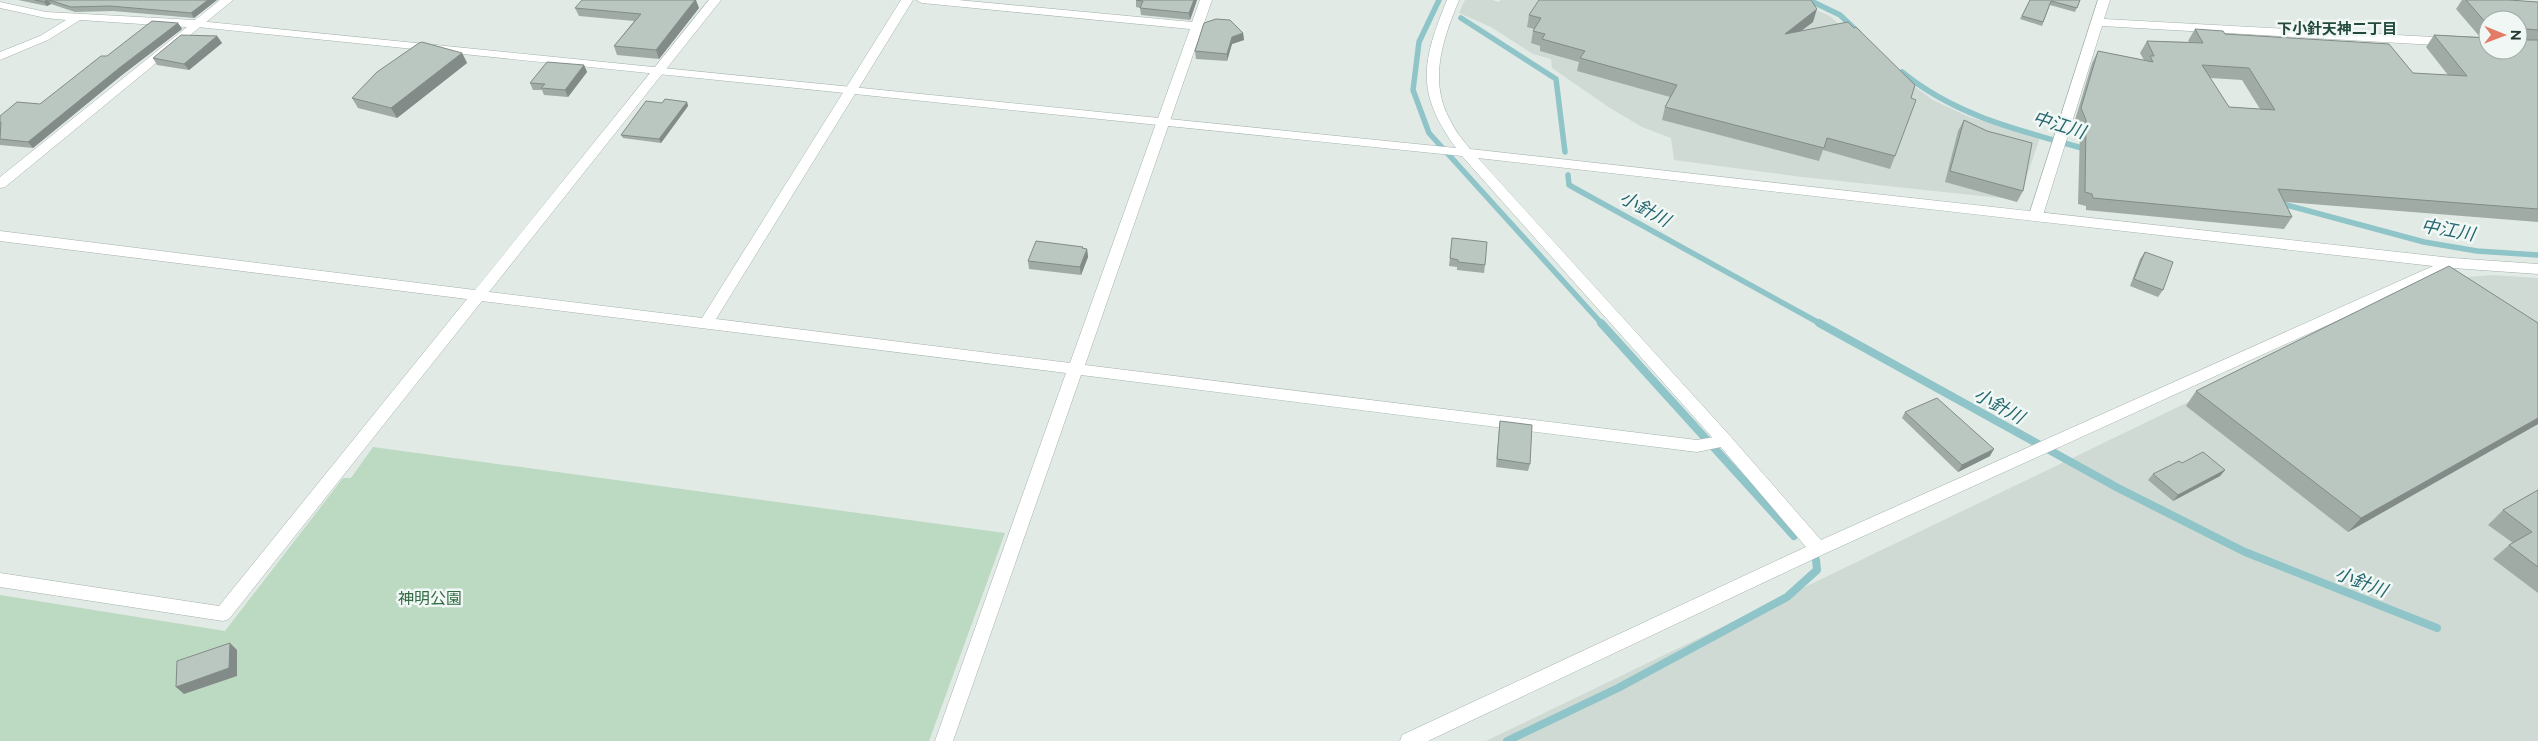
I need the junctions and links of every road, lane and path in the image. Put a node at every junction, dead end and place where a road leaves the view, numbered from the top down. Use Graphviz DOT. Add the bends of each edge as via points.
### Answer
graph roads {
  1 [pos="227,0"];
  2 [pos="715,0"];
  3 [pos="907,0"];
  4 [pos="922,0"];
  5 [pos="1206,0"];
  6 [pos="1453,0"];
  7 [pos="2104,0"];
  8 [pos="0,5"];
  9 [pos="76,18"];
  10 [pos="2098,22"];
  11 [pos="198,24"];
  12 [pos="1197,26"];
  13 [pos="2478,43"];
  14 [pos="0,56"];
  15 [pos="660,70"];
  16 [pos="850,89"];
  17 [pos="1162,122"];
  18 [pos="1463,152"];
  19 [pos="0,184"];
  20 [pos="2036,215"];
  21 [pos="0,236"];
  22 [pos="2452,263"];
  23 [pos="2538,269"];
  24 [pos="478,296"];
  25 [pos="706,323"];
  26 [pos="1075,368"];
  27 [pos="1724,441"];
  28 [pos="1818,550"];
  29 [pos="0,580"];
  30 [pos="944,741"];
  31 [pos="1409,741"];
  1 -- 11 [label="street"];
  2 -- 15 [label="street"];
  3 -- 16 [label="street"];
  4 -- 12 [label="street"];
  5 -- 12 [label="street"];
  6 -- 18 [label="street" via="1433,50 1431,81 1442,118"];
  7 -- 10 [label="street"];
  8 -- 9 [label="street"];
  9 -- 11 [label="street"];
  9 -- 14 [label="street" via="44,38"];
  10 -- 13 [label="street"];
  10 -- 20 [label="street"];
  11 -- 15 [label="street"];
  11 -- 19 [label="street"];
  12 -- 17 [label="street"];
  15 -- 16 [label="street"];
  15 -- 24 [label="street"];
  16 -- 17 [label="street"];
  16 -- 25 [label="street"];
  17 -- 18 [label="street"];
  17 -- 26 [label="street"];
  18 -- 20 [label="street"];
  18 -- 27 [label="street"];
  20 -- 22 [label="street"];
  21 -- 24 [label="street"];
  22 -- 23 [label="street"];
  22 -- 28 [label="street"];
  24 -- 25 [label="street"];
  24 -- 29 [label="street" via="223,614"];
  25 -- 26 [label="street"];
  26 -- 27 [label="street" via="1697,446"];
  26 -- 30 [label="street"];
  27 -- 28 [label="street"];
  28 -- 31 [label="street"];
}
